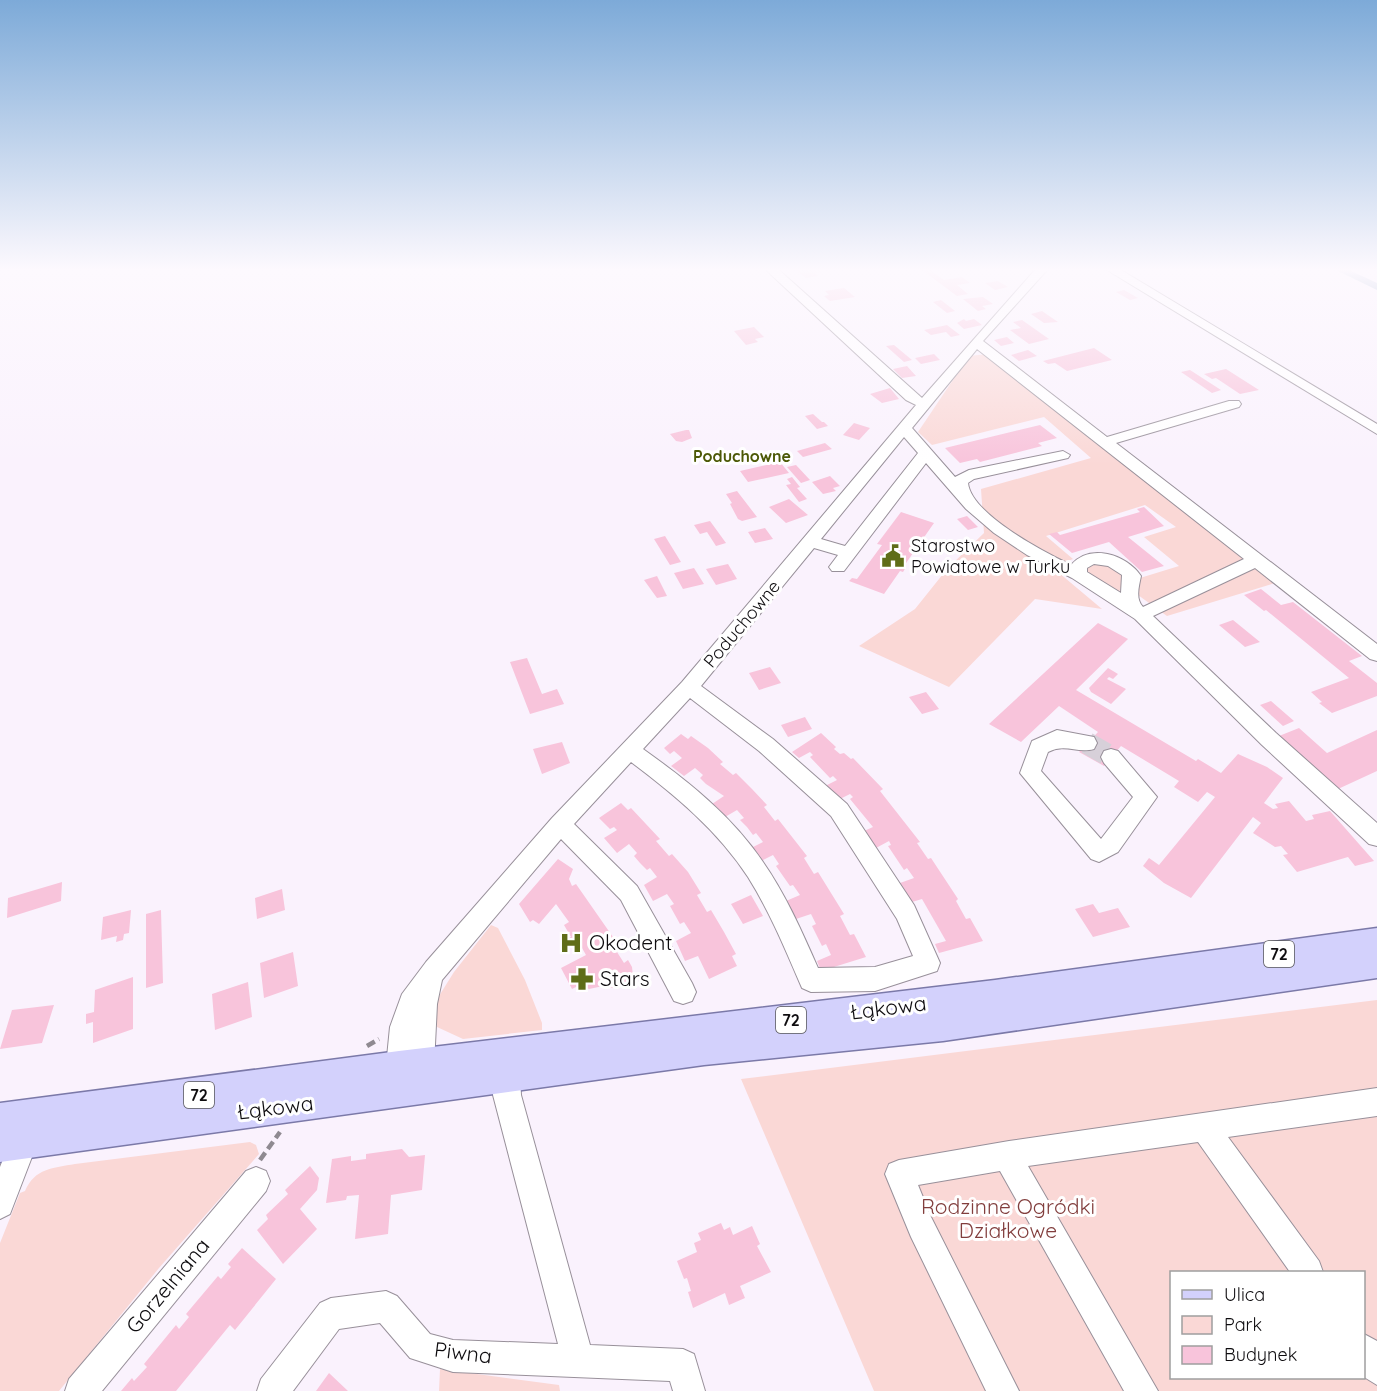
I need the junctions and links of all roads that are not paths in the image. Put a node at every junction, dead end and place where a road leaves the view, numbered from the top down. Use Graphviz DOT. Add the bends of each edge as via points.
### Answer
graph roads {
  1 [pos="843,335"];
  2 [pos="982,335"];
  3 [pos="1220,335"];
  4 [pos="976,342"];
  5 [pos="924,404"];
  6 [pos="1234,404"];
  7 [pos="904,428"];
  8 [pos="1377,430"];
  9 [pos="1104,441"];
  10 [pos="926,453"];
  11 [pos="1063,455"];
  12 [pos="961,493"];
  13 [pos="810,541"];
  14 [pos="1257,560"];
  15 [pos="1078,574"];
  16 [pos="1136,610"];
  17 [pos="1377,654"];
  18 [pos="689,687"];
  19 [pos="1087,743"];
  20 [pos="630,750"];
  21 [pos="1111,757"];
  22 [pos="560,824"];
  23 [pos="1377,837"];
  24 [pos="1377,942"];
  25 [pos="1377,964"];
  26 [pos="683,992"];
  27 [pos="409,1074"];
  28 [pos="507,1077"];
  29 [pos="1377,1102"];
  30 [pos="1204,1127"];
  31 [pos="14,1131"];
  32 [pos="1007,1156"];
  33 [pos="256,1181"];
  34 [pos="0,1204"];
  35 [pos="1307,1271"];
  36 [pos="1365,1351"];
  37 [pos="578,1360"];
  38 [pos="1377,1369"];
  39 [pos="81,1391"];
  40 [pos="273,1391"];
  41 [pos="689,1391"];
  42 [pos="1003,1391"];
  43 [pos="1142,1391"];
  1 -- 5 [label="street" via="911,397"];
  2 -- 4 [label="street, Poduchowne"];
  3 -- 8 [label="street"];
  4 -- 5 [label="street, Poduchowne"];
  4 -- 9 [label="street"];
  5 -- 7 [label="street, Poduchowne"];
  6 -- 9 [label="street"];
  7 -- 10 [label="street"];
  7 -- 13 [label="street, Poduchowne"];
  9 -- 14 [label="street"];
  10 -- 12 [label="street"];
  10 -- 13 [label="street" via="843,560"];
  11 -- 12 [label="street" via="969,475 960,482"];
  12 -- 15 [label="street" via="1001,531"];
  13 -- 18 [label="street, Poduchowne"];
  14 -- 16 [label="street"];
  14 -- 17 [label="street"];
  15 -- 16 [label="street"];
  15 -- 16 [label="street" via="1079,566 1091,558 1120,564 1132,576 1129,595"];
  16 -- 23 [label="street"];
  18 -- 20 [label="street, Poduchowne"];
  18 -- 20 [label="street" via="766,745 839,810 906,912 928,963 875,979 811,980 784,920 746,856 685,792"];
  19 -- 21 [label="street" via="1057,738 1039,747 1030,772 1099,852 1110,845 1146,797"];
  20 -- 22 [label="street, Poduchowne"];
  22 -- 26 [label="street" via="629,893"];
  22 -- 27 [label="street, Poduchowne" via="435,970"];
  24 -- 27 [label="main road, Łąkowa / 72"];
  25 -- 28 [label="main road, Łąkowa / 72" via="943,1024 704,1049"];
  27 -- 28 [label="main road, Łąkowa / 72"];
  27 -- 31 [label="main road, Łąkowa / 72"];
  28 -- 37 [label="street" via="507,1095"];
  29 -- 30 [label="street"];
  30 -- 32 [label="street"];
  30 -- 35 [label="street"];
  31 -- 34 [label="street"];
  32 -- 42 [label="street" via="899,1174 921,1227"];
  32 -- 43 [label="street"];
  33 -- 39 [label="street, Gorzelniana"];
  36 -- 38 [label="street"];
  37 -- 40 [label="street, Piwna" via="453,1356 421,1347 386,1307 354,1310 331,1314"];
  37 -- 41 [label="street, Piwna" via="683,1365"];
}
